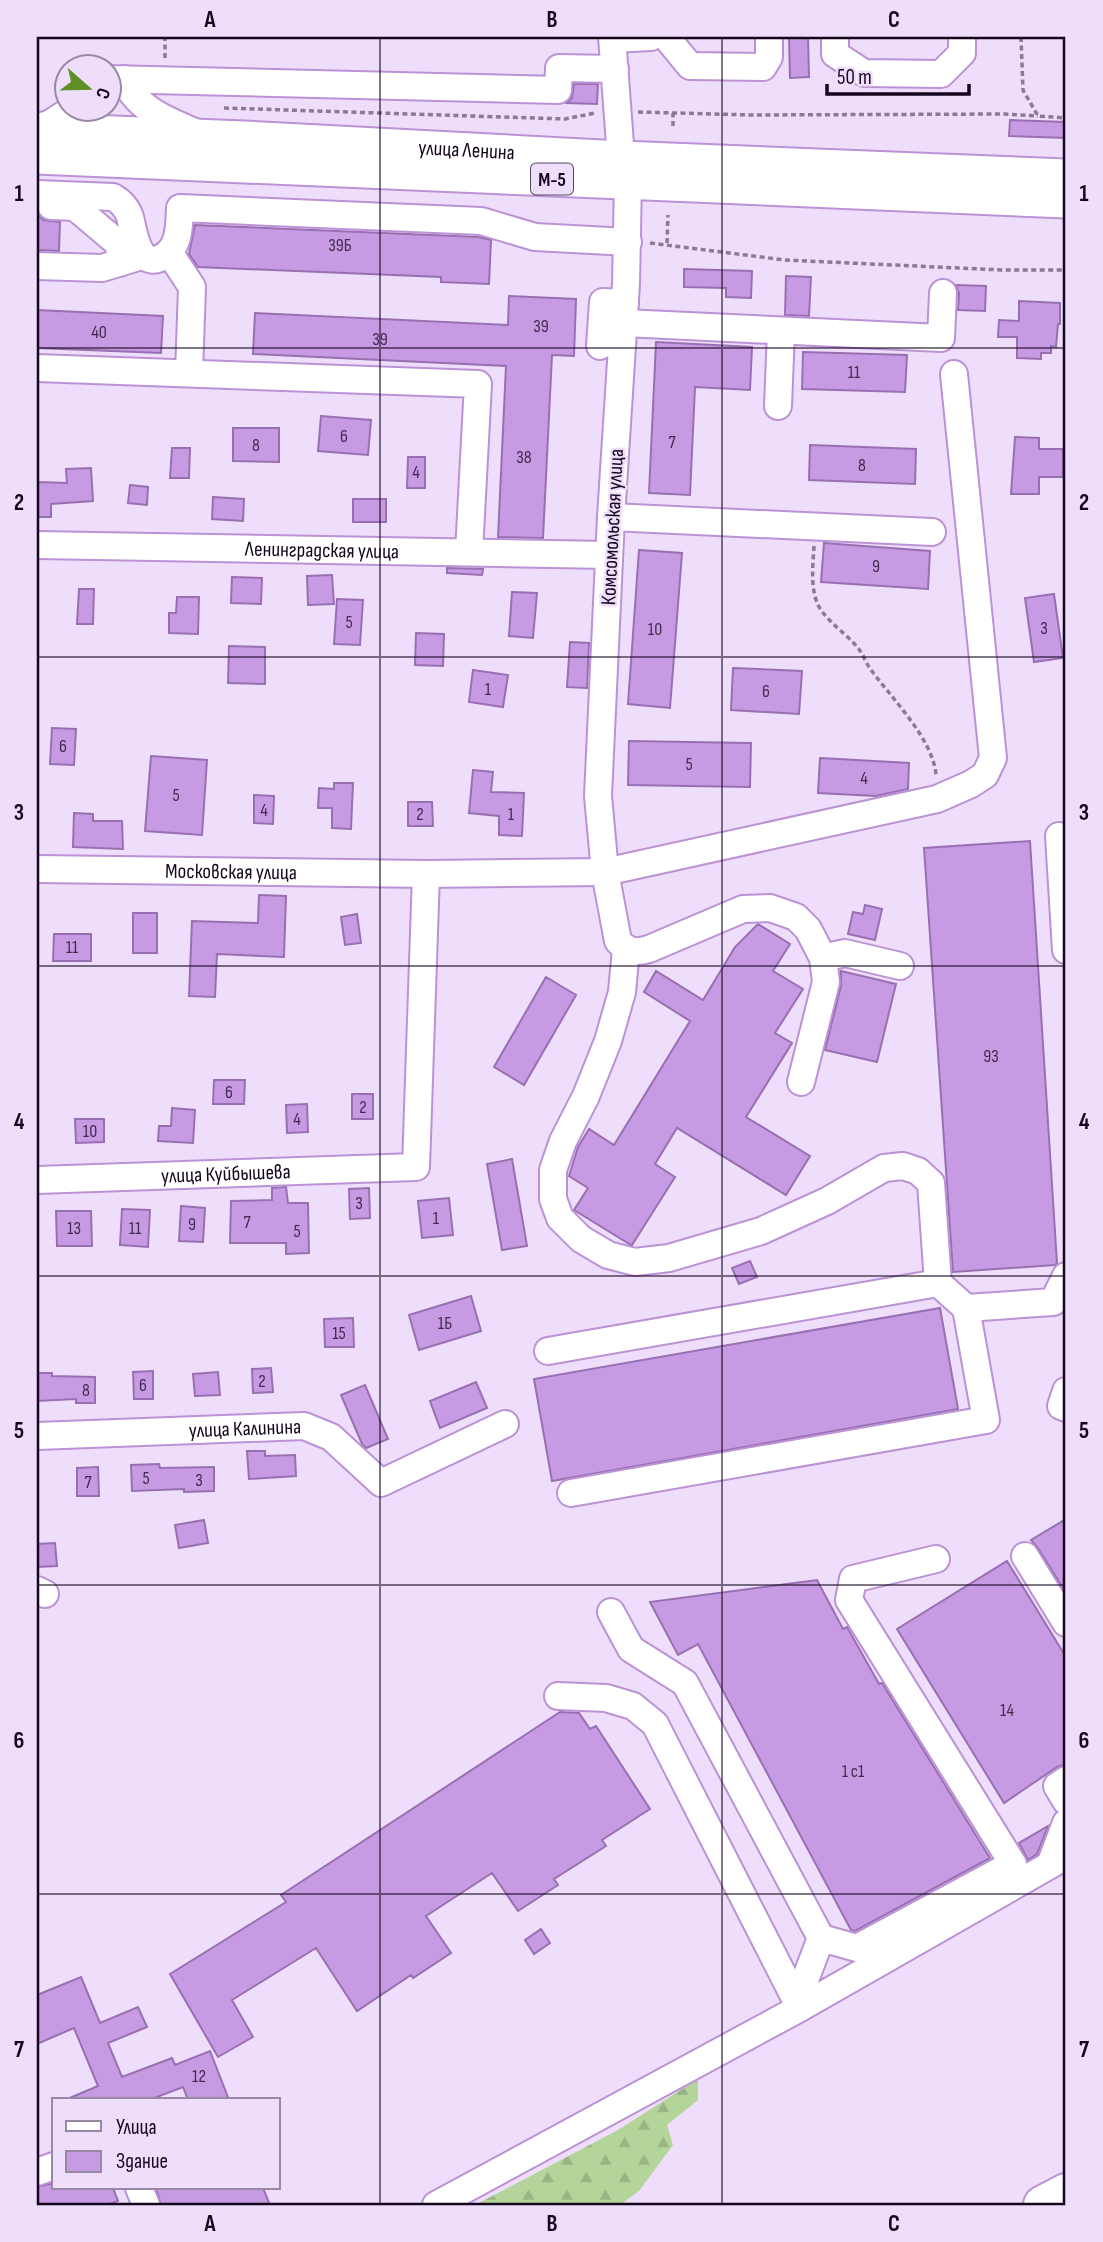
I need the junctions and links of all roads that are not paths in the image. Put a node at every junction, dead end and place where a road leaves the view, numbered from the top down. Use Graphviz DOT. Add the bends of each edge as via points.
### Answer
graph roads {
  1 [pos="651,37"];
  2 [pos="666,37"];
  3 [pos="769,37"];
  4 [pos="835,37"];
  5 [pos="962,37"];
  6 [pos="612,38"];
  7 [pos="615,69"];
  8 [pos="122,79"];
  9 [pos="122,84"];
  10 [pos="37,129"];
  11 [pos="206,136"];
  12 [pos="37,157"];
  13 [pos="625,170"];
  14 [pos="1066,176"];
  15 [pos="37,194"];
  16 [pos="1066,201"];
  17 [pos="37,206"];
  18 [pos="635,242"];
  19 [pos="144,257"];
  20 [pos="37,266"];
  21 [pos="943,293"];
  22 [pos="625,313"];
  23 [pos="781,331"];
  24 [pos="600,346"];
  25 [pos="37,368"];
  26 [pos="189,373"];
  27 [pos="954,374"];
  28 [pos="778,406"];
  29 [pos="611,517"];
  30 [pos="932,532"];
  31 [pos="37,545"];
  32 [pos="469,552"];
  33 [pos="609,555"];
  34 [pos="1059,836"];
  35 [pos="37,869"];
  36 [pos="605,872"];
  37 [pos="426,874"];
  38 [pos="626,949"];
  39 [pos="1066,950"];
  40 [pos="823,958"];
  41 [pos="900,966"];
  42 [pos="801,1083"];
  43 [pos="37,1180"];
  44 [pos="1066,1276"];
  45 [pos="938,1283"];
  46 [pos="966,1308"];
  47 [pos="548,1351"];
  48 [pos="1066,1391"];
  49 [pos="1066,1408"];
  50 [pos="505,1424"];
  51 [pos="37,1436"];
  52 [pos="571,1493"];
  53 [pos="1025,1556"];
  54 [pos="936,1559"];
  55 [pos="611,1612"];
  56 [pos="1066,1623"];
  57 [pos="558,1696"];
  58 [pos="1066,1780"];
  59 [pos="1066,1801"];
  60 [pos="1066,1824"];
  61 [pos="1058,1861"];
  62 [pos="821,1938"];
  63 [pos="799,2005"];
  64 [pos="1066,2193"];
  65 [pos="436,2205"];
  66 [pos="1043,2205"];
  1 -- 6 [label="street"];
  2 -- 3 [label="street" via="690,66 763,67 769,57"];
  4 -- 5 [label="street" via="835,54 864,73 941,74 962,53"];
  6 -- 7 [label="street, Комсомольская улица"];
  7 -- 8 [label="street" via="559,68 558,90"];
  7 -- 13 [label="street, Комсомольская улица"];
  9 -- 11 [label="street" via="164,119"];
  10 -- 11 [label="main road, улица Ленина / М-5"];
  11 -- 13 [label="main road, улица Ленина / М-5"];
  12 -- 13 [label="main road, улица Ленина / М-5"];
  13 -- 14 [label="main road, улица Ленина / М-5"];
  13 -- 16 [label="main road, улица Ленина / М-5"];
  13 -- 18 [label="street, Комсомольская улица"];
  15 -- 19 [label="street" via="113,197 123,203 134,242"];
  17 -- 19 [label="street" via="75,207 120,245"];
  18 -- 19 [label="street" via="535,237 481,221 180,208 176,242"];
  18 -- 22 [label="street, Комсомольская улица"];
  19 -- 20 [label="street" via="102,268"];
  19 -- 26 [label="street" via="192,287"];
  21 -- 23 [label="street" via="941,338"];
  22 -- 23 [label="street"];
  22 -- 24 [label="street" via="603,302"];
  22 -- 29 [label="street, Комсомольская улица"];
  23 -- 28 [label="street"];
  25 -- 26 [label="street"];
  26 -- 32 [label="street" via="478,384"];
  27 -- 36 [label="street, Московская улица" via="993,758 985,775 971,784 937,793"];
  29 -- 30 [label="street"];
  29 -- 33 [label="street, Комсомольская улица"];
  31 -- 32 [label="street, Ленинградская улица"];
  32 -- 33 [label="street, Ленинградская улица"];
  33 -- 36 [label="street, Комсомольская улица" via="598,796"];
  34 -- 39 [label="street"];
  35 -- 37 [label="street, Московская улица"];
  36 -- 37 [label="street, Московская улица"];
  36 -- 38 [label="street, Комсомольская улица" via="618,940"];
  37 -- 43 [label="street, улица Куйбышева" via="416,1167"];
  38 -- 40 [label="street" via="649,949 743,909 770,908 796,917"];
  38 -- 45 [label="street" via="622,992 608,1041 553,1170 553,1199 560,1218 581,1239 608,1255 635,1262 669,1258 761,1231 884,1168 903,1166 918,1171 931,1183"];
  40 -- 41 [label="street" via="845,953"];
  40 -- 42 [label="street" via="826,982"];
  44 -- 46 [label="street" via="1054,1302"];
  45 -- 46 [label="street"];
  45 -- 47 [label="street"];
  46 -- 52 [label="street" via="986,1420"];
  48 -- 49 [label="street" via="1061,1406"];
  50 -- 51 [label="street, улица Калинина" via="382,1483 331,1437 303,1426"];
  53 -- 56 [label="street"];
  54 -- 62 [label="street" via="853,1579 849,1600 1013,1864 857,1948"];
  55 -- 62 [label="street" via="631,1649 685,1683"];
  57 -- 63 [label="street" via="606,1698 633,1706 655,1724"];
  58 -- 59 [label="street" via="1057,1786"];
  60 -- 61 [label="street"];
  61 -- 63 [label="street"];
  62 -- 63 [label="street"];
  63 -- 65 [label="street"];
  64 -- 66 [label="highway"];
}
